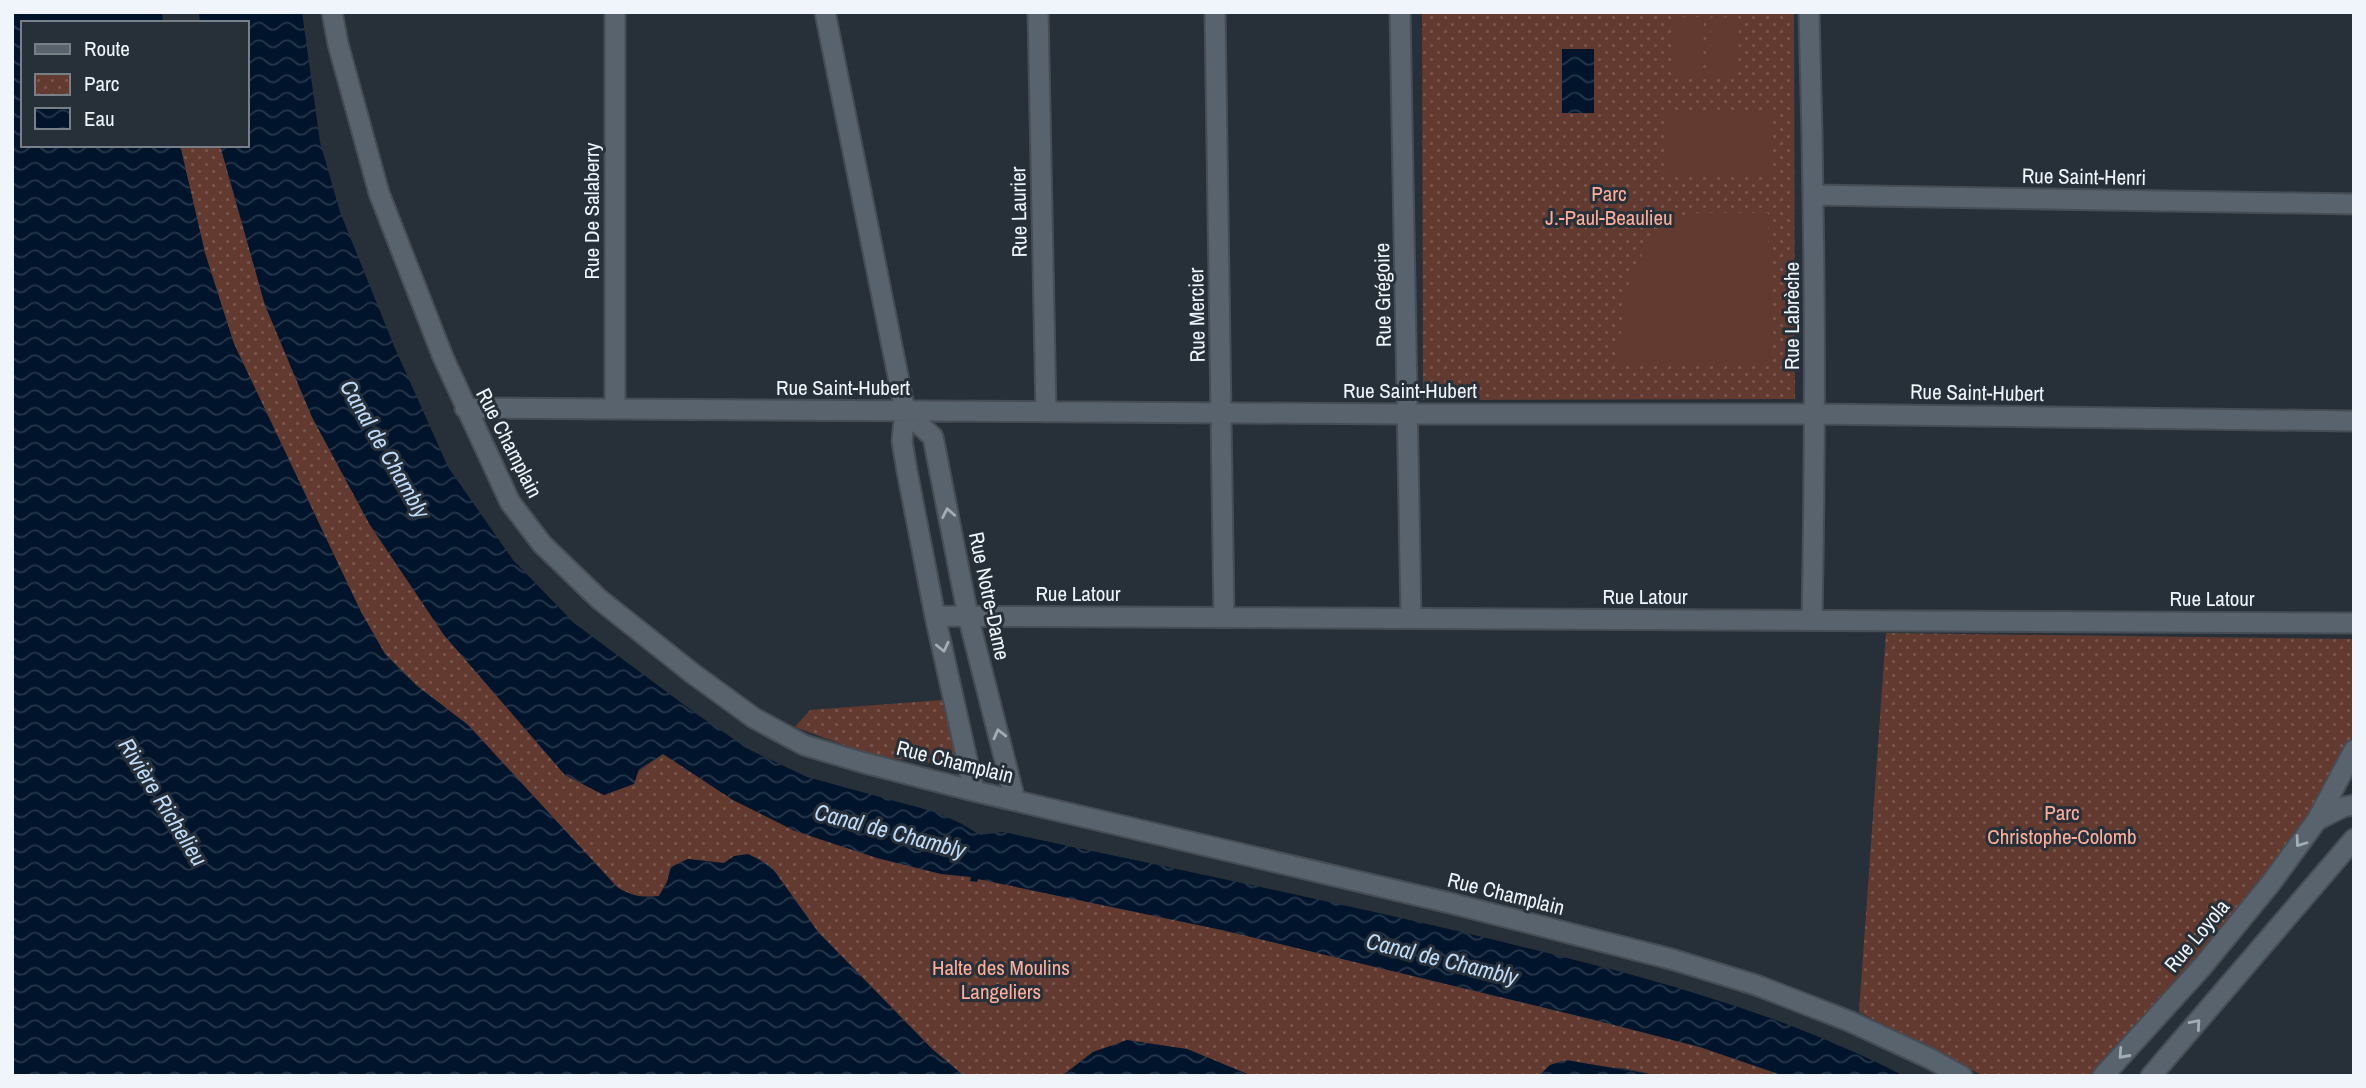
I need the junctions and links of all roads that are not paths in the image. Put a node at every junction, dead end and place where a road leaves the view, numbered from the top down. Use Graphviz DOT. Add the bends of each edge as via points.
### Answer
graph roads {
  1 [pos="332,12"];
  2 [pos="615,12"];
  3 [pos="825,12"];
  4 [pos="1038,12"];
  5 [pos="1215,12"];
  6 [pos="1401,12"];
  7 [pos="1809,12"];
  8 [pos="1814,195"];
  9 [pos="2354,204"];
  10 [pos="465,408"];
  11 [pos="615,409"];
  12 [pos="905,411"];
  13 [pos="1046,412"];
  14 [pos="1221,413"];
  15 [pos="1408,414"];
  16 [pos="1816,414"];
  17 [pos="2354,421"];
  18 [pos="935,616"];
  19 [pos="968,616"];
  20 [pos="1224,617"];
  21 [pos="1411,618"];
  22 [pos="1812,620"];
  23 [pos="2354,623"];
  24 [pos="2354,750"];
  25 [pos="974,791"];
  26 [pos="1015,800"];
  27 [pos="2354,804"];
  28 [pos="2318,820"];
  29 [pos="2354,839"];
  30 [pos="2202,967"];
  31 [pos="2226,990"];
  32 [pos="1962,1076"];
  33 [pos="2103,1076"];
  34 [pos="2151,1076"];
  1 -- 10 [label="street, Rue Champlain" via="379,193"];
  2 -- 11 [label="street, Rue De Salaberry"];
  3 -- 12 [label="street"];
  4 -- 13 [label="street, Rue Laurier"];
  5 -- 14 [label="street, Rue Mercier"];
  6 -- 15 [label="street, Rue Grégoire"];
  7 -- 8 [label="street, Rue Labrèche"];
  8 -- 9 [label="street, Rue Saint-Henri"];
  8 -- 16 [label="street, Rue Labrèche"];
  10 -- 11 [label="street, Rue Saint-Hubert"];
  10 -- 25 [label="street, Rue Champlain" via="510,502 542,544 599,599 692,673 754,718 804,745"];
  11 -- 12 [label="street, Rue Saint-Hubert"];
  12 -- 13 [label="street, Rue Saint-Hubert"];
  12 -- 18 [label="street" via="902,442"];
  19 -- 12 [label="street, Rue Notre-Dame, one-way" via="933,437"];
  13 -- 14 [label="street, Rue Saint-Hubert"];
  14 -- 15 [label="street, Rue Saint-Hubert"];
  14 -- 20 [label="street, Rue Mercier"];
  15 -- 16 [label="street, Rue Saint-Hubert"];
  15 -- 21 [label="street, Rue Grégoire"];
  16 -- 17 [label="street, Rue Saint-Hubert"];
  16 -- 22 [label="street, Rue Labrèche"];
  18 -- 19 [label="street, Rue Latour"];
  18 -- 25 [label="street, one-way"];
  19 -- 20 [label="street, Rue Latour"];
  26 -- 19 [label="street, Rue Notre-Dame, one-way"];
  20 -- 21 [label="street, Rue Latour"];
  21 -- 22 [label="street, Rue Latour"];
  22 -- 23 [label="street, Rue Latour"];
  24 -- 28 [label="street, Rue Loyola"];
  25 -- 26 [label="street, Rue Champlain"];
  26 -- 32 [label="street, Rue Champlain" via="1671,959 1849,1021"];
  27 -- 28 [label="street, Rue Loyola"];
  28 -- 30 [label="street, Rue Loyola, one-way"];
  29 -- 31 [label="street"];
  30 -- 31 [label="street"];
  30 -- 33 [label="street, Rue Loyola, one-way"];
  34 -- 31 [label="street, one-way"];
}
